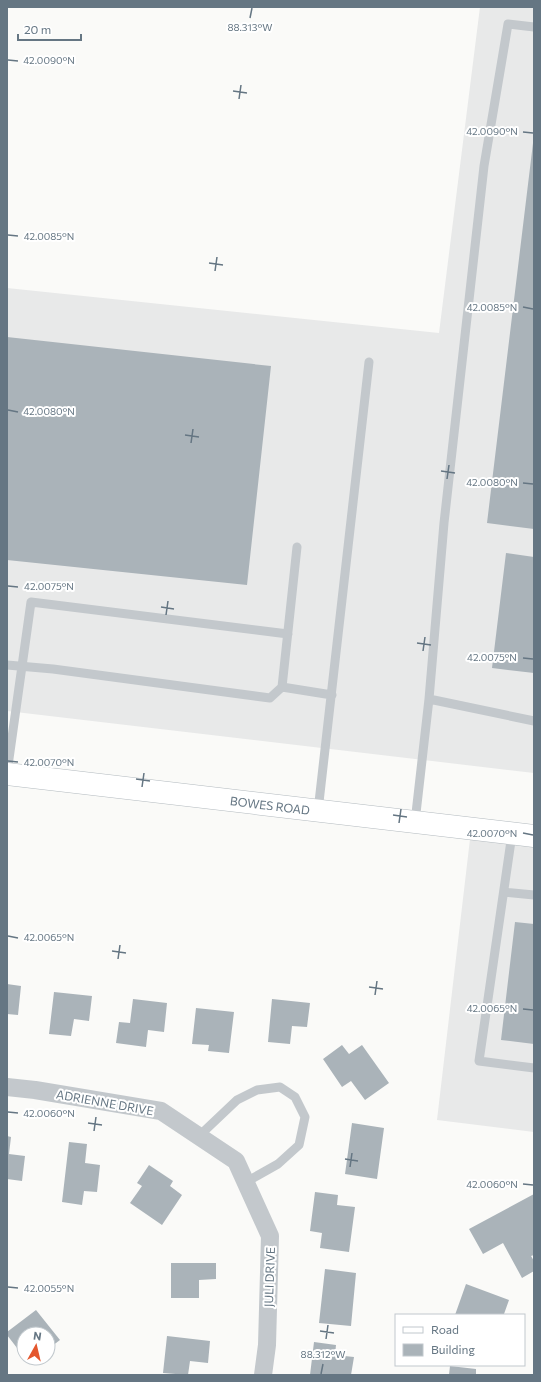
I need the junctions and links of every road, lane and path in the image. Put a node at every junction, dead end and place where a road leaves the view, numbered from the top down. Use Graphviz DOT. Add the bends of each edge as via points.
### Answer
graph roads {
  1 [pos="534,27"];
  2 [pos="369,362"];
  3 [pos="297,547"];
  4 [pos="288,634"];
  5 [pos="7,665"];
  6 [pos="22,667"];
  7 [pos="282,687"];
  8 [pos="332,694"];
  9 [pos="429,699"];
  10 [pos="534,721"];
  11 [pos="7,773"];
  12 [pos="318,811"];
  13 [pos="415,822"];
  14 [pos="512,834"];
  15 [pos="534,836"];
  16 [pos="504,892"];
  17 [pos="534,895"];
  18 [pos="534,1068"];
  19 [pos="7,1087"];
  20 [pos="199,1136"];
  21 [pos="236,1161"];
  22 [pos="246,1182"];
  23 [pos="263,1375"];
  1 -- 9 [label="lane" via="508,24 484,166 444,523"];
  2 -- 8 [label="lane"];
  3 -- 4 [label="lane"];
  4 -- 6 [label="lane" via="31,602"];
  4 -- 7 [label="lane"];
  5 -- 6 [label="lane"];
  6 -- 7 [label="lane" via="270,698"];
  6 -- 11 [label="lane"];
  7 -- 8 [label="lane"];
  8 -- 12 [label="lane"];
  9 -- 10 [label="lane"];
  9 -- 13 [label="lane"];
  11 -- 12 [label="main road, BOWES ROAD"];
  12 -- 13 [label="main road, BOWES ROAD"];
  13 -- 14 [label="main road, BOWES ROAD"];
  14 -- 15 [label="main road, BOWES ROAD"];
  14 -- 16 [label="lane"];
  16 -- 17 [label="lane"];
  16 -- 18 [label="lane" via="479,1061"];
  19 -- 20 [label="street, ADRIENNE DRIVE" via="161,1111"];
  20 -- 21 [label="street, ADRIENNE DRIVE"];
  20 -- 22 [label="lane" via="237,1100 257,1090 280,1088 295,1097 305,1117 298,1146 278,1164"];
  21 -- 22 [label="street, JULI DRIVE"];
  22 -- 23 [label="street, JULI DRIVE" via="270,1236"];
}
